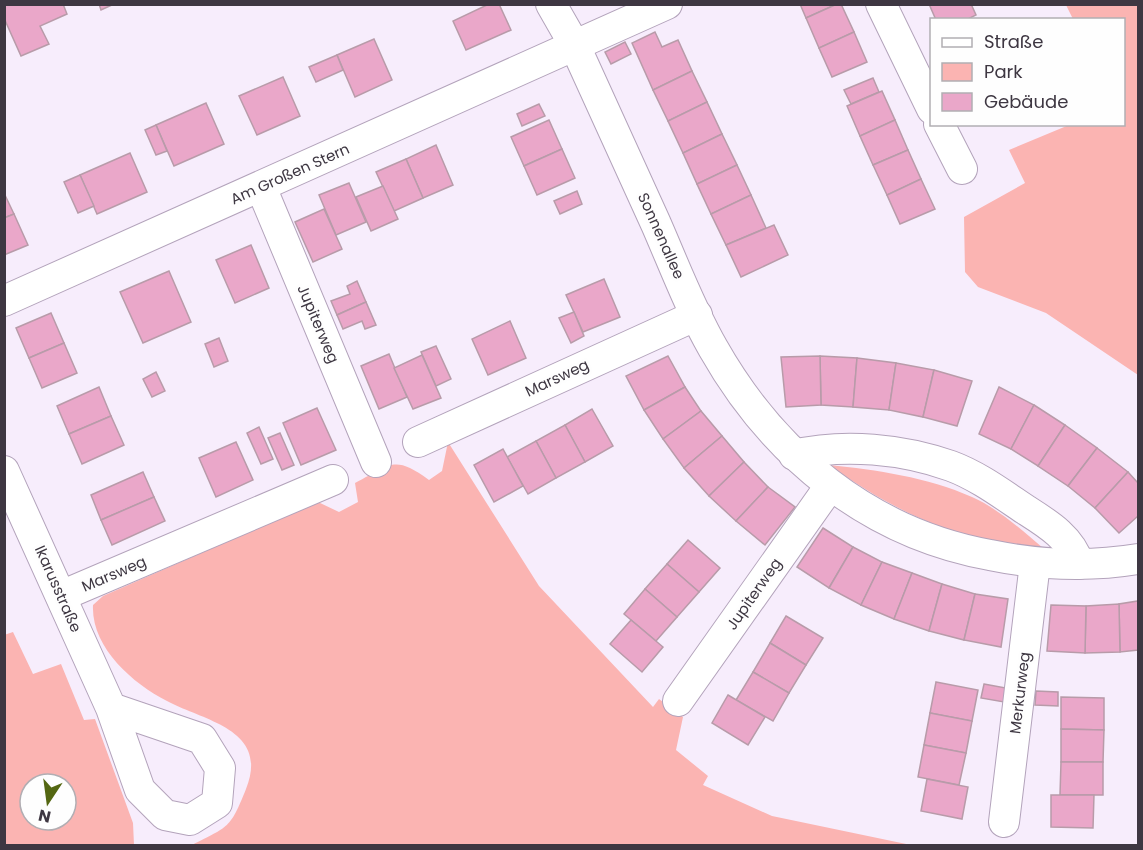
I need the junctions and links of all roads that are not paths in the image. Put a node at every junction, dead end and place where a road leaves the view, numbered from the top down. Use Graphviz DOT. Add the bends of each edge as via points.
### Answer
graph roads {
  1 [pos="550,4"];
  2 [pos="667,4"];
  3 [pos="881,4"];
  4 [pos="575,46"];
  5 [pos="930,105"];
  6 [pos="940,126"];
  7 [pos="962,169"];
  8 [pos="261,187"];
  9 [pos="4,301"];
  10 [pos="697,315"];
  11 [pos="418,442"];
  12 [pos="794,454"];
  13 [pos="376,462"];
  14 [pos="4,471"];
  15 [pos="333,480"];
  16 [pos="830,486"];
  17 [pos="1138,559"];
  18 [pos="1035,563"];
  19 [pos="1079,564"];
  20 [pos="61,596"];
  21 [pos="678,701"];
  22 [pos="111,708"];
  23 [pos="1004,822"];
  1 -- 4 [label="street, Sonnenallee"];
  2 -- 4 [label="street, Am Großen Stern"];
  3 -- 5 [label="street"];
  4 -- 8 [label="street, Am Großen Stern"];
  4 -- 10 [label="street, Sonnenallee"];
  6 -- 7 [label="street"];
  8 -- 9 [label="street, Am Großen Stern"];
  8 -- 13 [label="street, Jupiterweg"];
  10 -- 11 [label="street, Marsweg"];
  10 -- 12 [label="street, Sonnenallee" via="731,377"];
  12 -- 16 [label="street, Sonnenallee"];
  12 -- 19 [label="street" via="852,449 952,466 993,488 1060,534 1074,549"];
  14 -- 20 [label="street, Ikarusstraße"];
  15 -- 20 [label="street, Marsweg"];
  16 -- 18 [label="street, Sonnenallee" via="942,544"];
  16 -- 21 [label="street, Jupiterweg"];
  17 -- 19 [label="street, Sonnenallee"];
  18 -- 19 [label="street, Sonnenallee"];
  18 -- 23 [label="street, Merkurweg"];
  20 -- 22 [label="street, Ikarusstraße"];
}
